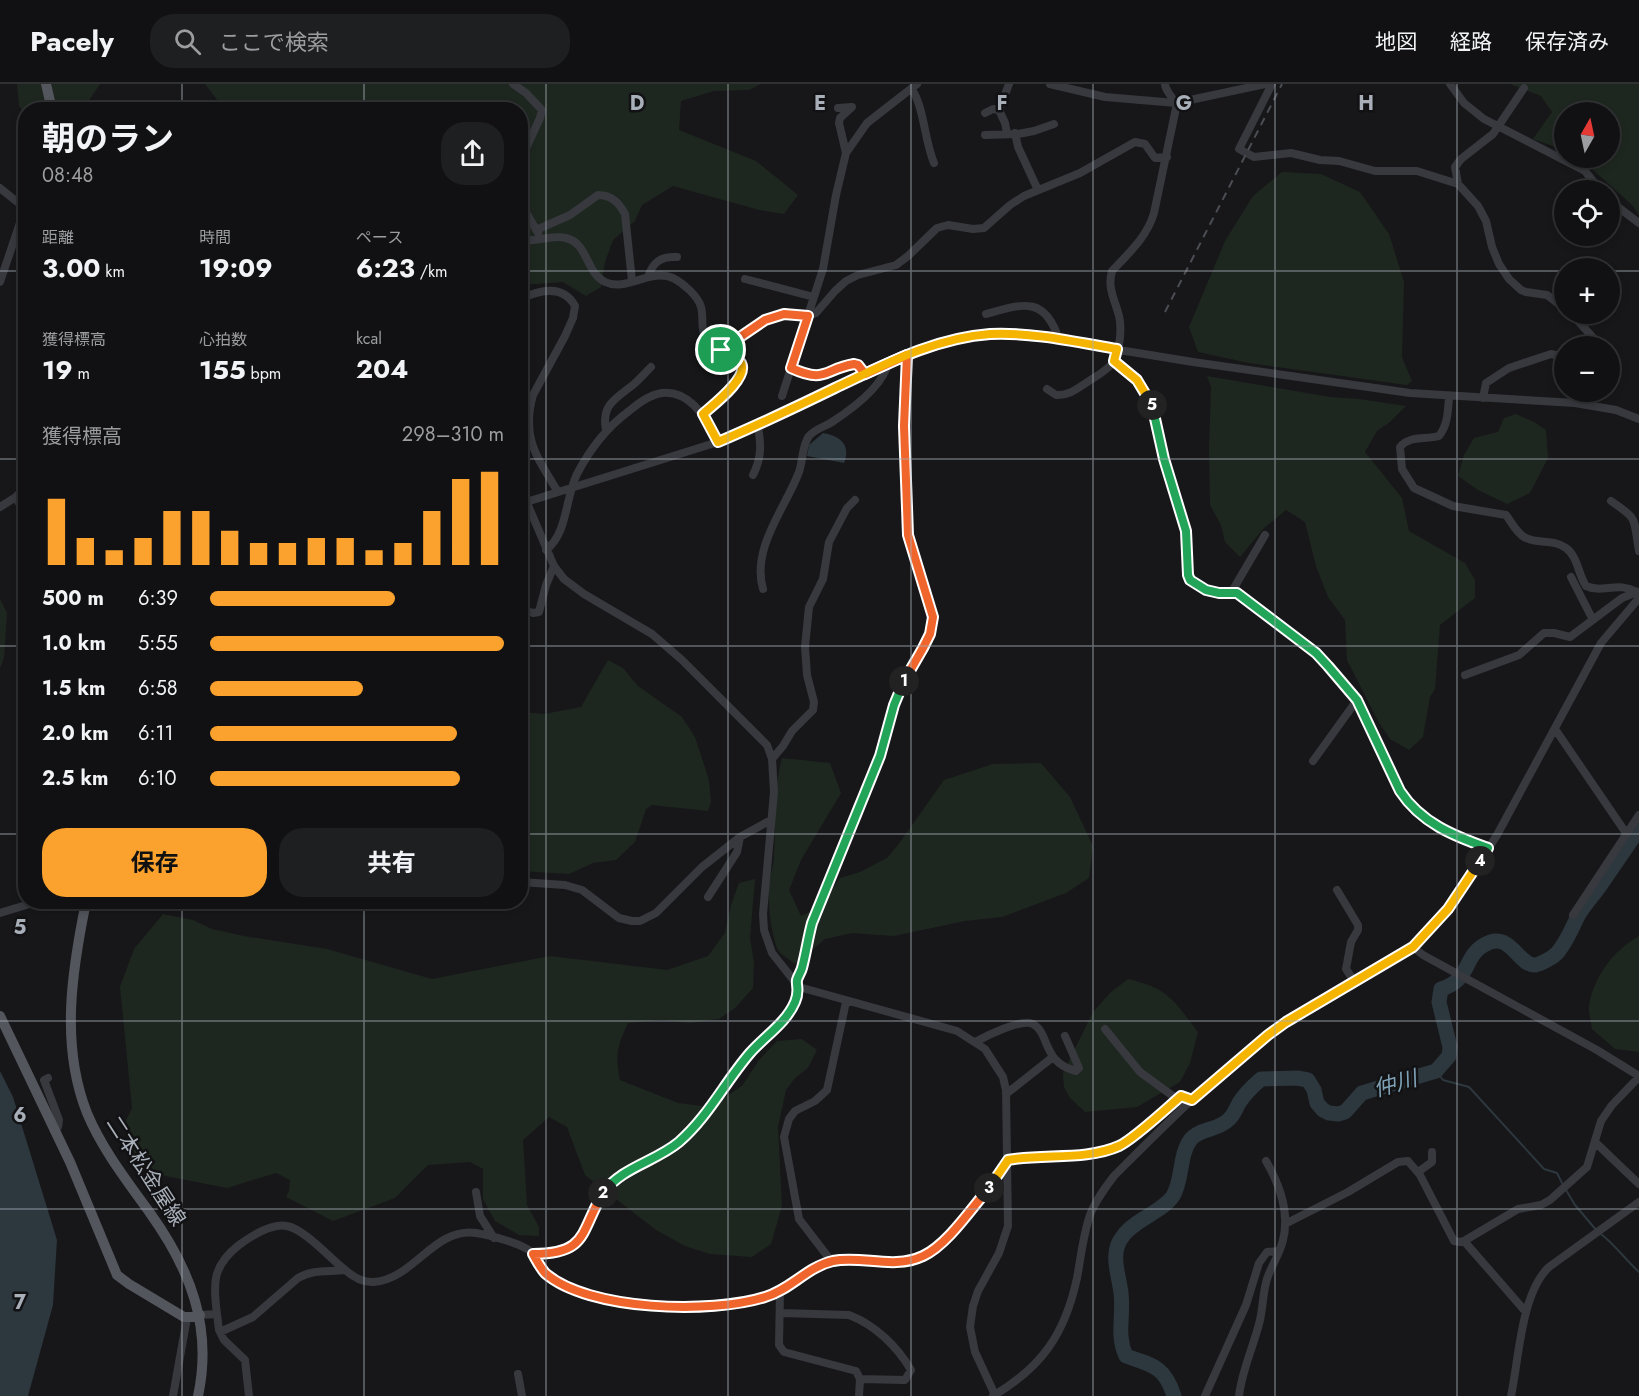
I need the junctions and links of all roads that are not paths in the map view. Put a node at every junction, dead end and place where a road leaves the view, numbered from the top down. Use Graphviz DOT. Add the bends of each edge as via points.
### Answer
graph roads {
  1 [pos="46,84"];
  2 [pos="513,84"];
  3 [pos="1008,84"];
  4 [pos="1050,84"];
  5 [pos="1265,84"];
  6 [pos="1272,84"];
  7 [pos="1450,84"];
  8 [pos="1164,85"];
  9 [pos="914,86"];
  10 [pos="1524,88"];
  11 [pos="50,102"];
  12 [pos="1176,103"];
  13 [pos="838,108"];
  14 [pos="999,110"];
  15 [pos="985,113"];
  16 [pos="1054,124"];
  17 [pos="1498,126"];
  18 [pos="1011,133"];
  19 [pos="985,135"];
  20 [pos="528,144"];
  21 [pos="846,153"];
  22 [pos="1167,156"];
  23 [pos="934,163"];
  24 [pos="1592,180"];
  25 [pos="1458,184"];
  26 [pos="0,188"];
  27 [pos="1038,190"];
  28 [pos="18,203"];
  29 [pos="1620,209"];
  30 [pos="528,215"];
  31 [pos="1639,223"];
  32 [pos="18,229"];
  33 [pos="539,234"];
  34 [pos="528,237"];
  35 [pos="677,256"];
  36 [pos="648,277"];
  37 [pos="745,279"];
  38 [pos="632,281"];
  39 [pos="0,282"];
  40 [pos="528,296"];
  41 [pos="814,297"];
  42 [pos="1554,300"];
  43 [pos="986,314"];
  44 [pos="808,316"];
  45 [pos="1581,324"];
  46 [pos="1591,336"];
  47 [pos="1059,340"];
  48 [pos="1117,349"];
  49 [pos="721,350"];
  50 [pos="907,355"];
  51 [pos="1554,355"];
  52 [pos="1114,361"];
  53 [pos="888,363"];
  54 [pos="651,367"];
  55 [pos="791,368"];
  56 [pos="865,374"];
  57 [pos="1047,389"];
  58 [pos="782,396"];
  59 [pos="1449,397"];
  60 [pos="1483,399"];
  61 [pos="703,414"];
  62 [pos="1639,419"];
  63 [pos="758,426"];
  64 [pos="606,430"];
  65 [pos="718,442"];
  66 [pos="753,475"];
  67 [pos="572,487"];
  68 [pos="558,492"];
  69 [pos="18,495"];
  70 [pos="16,497"];
  71 [pos="855,500"];
  72 [pos="18,501"];
  73 [pos="1611,501"];
  74 [pos="528,502"];
  75 [pos="0,507"];
  76 [pos="528,512"];
  77 [pos="1265,535"];
  78 [pos="546,550"];
  79 [pos="1639,552"];
  80 [pos="554,566"];
  81 [pos="1571,577"];
  82 [pos="763,589"];
  83 [pos="1231,593"];
  84 [pos="1638,594"];
  85 [pos="528,611"];
  86 [pos="1593,620"];
  87 [pos="1465,675"];
  88 [pos="1357,700"];
  89 [pos="1555,729"];
  90 [pos="772,759"];
  91 [pos="1313,761"];
  92 [pos="1639,815"];
  93 [pos="771,820"];
  94 [pos="1626,834"];
  95 [pos="740,837"];
  96 [pos="1488,848"];
  97 [pos="528,883"];
  98 [pos="1337,890"];
  99 [pos="708,897"];
  100 [pos="18,908"];
  101 [pos="85,909"];
  102 [pos="0,913"];
  103 [pos="1573,915"];
  104 [pos="1413,947"];
  105 [pos="1354,981"];
  106 [pos="797,985"];
  107 [pos="846,1002"];
  108 [pos="0,1016"];
  109 [pos="1105,1029"];
  110 [pos="1065,1036"];
  111 [pos="975,1042"];
  112 [pos="1053,1058"];
  113 [pos="1639,1076"];
  114 [pos="48,1078"];
  115 [pos="1006,1094"];
  116 [pos="1177,1099"];
  117 [pos="1192,1100"];
  118 [pos="54,1131"];
  119 [pos="1595,1142"];
  120 [pos="1432,1152"];
  121 [pos="1008,1160"];
  122 [pos="1266,1161"];
  123 [pos="1418,1172"];
  124 [pos="1639,1184"];
  125 [pos="476,1192"];
  126 [pos="1639,1202"];
  127 [pos="1285,1224"];
  128 [pos="494,1238"];
  129 [pos="1464,1241"];
  130 [pos="1280,1251"];
  131 [pos="533,1254"];
  132 [pos="832,1262"];
  133 [pos="345,1270"];
  134 [pos="780,1292"];
  135 [pos="1526,1312"];
  136 [pos="781,1313"];
  137 [pos="217,1314"];
  138 [pos="200,1315"];
  139 [pos="187,1318"];
  140 [pos="220,1332"];
  141 [pos="518,1374"];
  142 [pos="860,1379"];
  143 [pos="994,1395"];
  144 [pos="173,1396"];
  145 [pos="198,1396"];
  146 [pos="249,1396"];
  147 [pos="522,1396"];
  148 [pos="859,1396"];
  149 [pos="1205,1396"];
  150 [pos="1239,1396"];
  151 [pos="1511,1396"];
  1 -- 11 [label="main road"];
  2 -- 20 [label="street" via="542,110"];
  3 -- 14 [label="street"];
  4 -- 12 [label="street" via="1105,98"];
  5 -- 12 [label="street"];
  6 -- 25 [label="street" via="1239,149 1254,156 1291,153 1375,171 1418,171"];
  7 -- 17 [label="street" via="1464,103"];
  8 -- 12 [label="street"];
  9 -- 21 [label="street" via="867,123"];
  9 -- 23 [label="street"];
  10 -- 17 [label="street"];
  12 -- 22 [label="street"];
  13 -- 21 [label="street" via="852,107 839,123"];
  14 -- 15 [label="street"];
  14 -- 18 [label="street"];
  16 -- 18 [label="street"];
  17 -- 24 [label="street" via="1585,171"];
  17 -- 25 [label="street" via="1489,139 1455,167"];
  18 -- 19 [label="street"];
  18 -- 27 [label="street"];
  21 -- 41 [label="street"];
  22 -- 27 [label="street" via="1158,159 1145,144 1135,142 1080,173"];
  22 -- 48 [label="street" via="1150,227 1110,278 1121,331"];
  25 -- 42 [label="street" via="1478,206 1492,248 1509,279 1521,290 1547,295"];
  26 -- 28 [label="street"];
  27 -- 44 [label="street" via="1010,205 984,228 937,228 896,265 846,281 816,313"];
  29 -- 31 [label="street"];
  30 -- 33 [label="street"];
  32 -- 39 [label="street"];
  33 -- 34 [label="street"];
  33 -- 38 [label="street" via="573,240 603,281"];
  33 -- 38 [label="street" via="598,195 617,201 624,214"];
  35 -- 36 [label="street" via="663,257"];
  36 -- 38 [label="street"];
  36 -- 49 [label="street" via="663,275 691,291 701,307 703,334"];
  37 -- 41 [label="street"];
  40 -- 68 [label="street" via="553,291 566,294 575,306 572,322 533,395 530,408 531,442"];
  41 -- 44 [label="street"];
  43 -- 47 [label="street" via="1033,305 1054,326"];
  44 -- 49 [label="street" via="784,314 765,320"];
  44 -- 55 [label="street"];
  45 -- 46 [label="street"];
  47 -- 48 [label="street"];
  47 -- 50 [label="street" via="980,335"];
  48 -- 52 [label="street"];
  48 -- 59 [label="street"];
  49 -- 61 [label="street" via="740,362 742,375"];
  50 -- 53 [label="street"];
  50 -- 106 [label="street" via="907,526 933,623 896,696 880,756 812,923"];
  51 -- 60 [label="street" via="1509,368 1486,383"];
  52 -- 57 [label="street" via="1070,393 1056,395"];
  52 -- 83 [label="street" via="1137,380 1151,404 1186,531 1190,580 1206,590"];
  53 -- 56 [label="street"];
  53 -- 82 [label="street" via="878,384 806,440 800,472 766,546 761,564"];
  54 -- 64 [label="street" via="612,401 604,417"];
  55 -- 56 [label="street" via="821,376 854,364"];
  55 -- 58 [label="street"];
  56 -- 63 [label="street"];
  59 -- 60 [label="street"];
  59 -- 84 [label="street" via="1447,419 1439,436 1413,439 1400,447 1402,469 1414,488 1453,506 1506,515 1523,537 1566,548 1586,586 1625,587"];
  60 -- 62 [label="street" via="1575,403 1616,410"];
  61 -- 64 [label="street" via="680,397 662,393 641,402"];
  61 -- 65 [label="street"];
  63 -- 65 [label="street"];
  63 -- 66 [label="street" via="762,448"];
  64 -- 67 [label="street"];
  65 -- 67 [label="street"];
  67 -- 68 [label="street"];
  67 -- 78 [label="street" via="558,537"];
  68 -- 74 [label="street"];
  69 -- 70 [label="street"];
  70 -- 72 [label="street"];
  70 -- 75 [label="street"];
  71 -- 90 [label="street" via="829,542 823,579 809,607 805,647 813,710"];
  73 -- 79 [label="street" via="1637,519"];
  76 -- 78 [label="street"];
  77 -- 83 [label="street"];
  78 -- 80 [label="street"];
  80 -- 85 [label="street" via="539,612"];
  80 -- 90 [label="street" via="575,588 652,634 682,660 762,739"];
  81 -- 86 [label="street"];
  83 -- 88 [label="street" via="1237,593 1316,653"];
  84 -- 86 [label="street" via="1622,598"];
  84 -- 89 [label="street" via="1601,643"];
  86 -- 87 [label="street" via="1570,637 1544,633 1519,655"];
  88 -- 91 [label="street"];
  88 -- 96 [label="street" via="1409,804 1433,824"];
  89 -- 94 [label="street"];
  89 -- 96 [label="street"];
  90 -- 93 [label="street"];
  92 -- 94 [label="street"];
  93 -- 95 [label="street"];
  93 -- 106 [label="street" via="765,930 772,953"];
  94 -- 103 [label="street"];
  95 -- 97 [label="street" via="702,867 656,913 640,921 619,918 582,890"];
  95 -- 99 [label="street" via="737,852"];
  96 -- 104 [label="street" via="1448,909"];
  98 -- 105 [label="street" via="1358,925 1346,969"];
  100 -- 102 [label="street"];
  101 -- 138 [label="main road, 二本松金屋線" via="71,994 72,1040 81,1095 96,1132 176,1254"];
  104 -- 105 [label="street"];
  104 -- 113 [label="street"];
  105 -- 117 [label="street" via="1268,1035"];
  106 -- 107 [label="street"];
  106 -- 131 [label="street" via="797,998 790,1011 750,1053 693,1129 667,1151 608,1186 570,1249 558,1254"];
  107 -- 111 [label="street" via="957,1032"];
  107 -- 132 [label="street" via="827,1090 795,1111 784,1137 800,1219"];
  108 -- 118 [label="main road"];
  109 -- 116 [label="street" via="1140,1072"];
  110 -- 112 [label="street" via="1079,1068 1072,1071"];
  111 -- 112 [label="street" via="1014,1025 1030,1023 1036,1026"];
  111 -- 115 [label="street" via="997,1064"];
  112 -- 115 [label="street"];
  113 -- 119 [label="street" via="1612,1105"];
  114 -- 118 [label="street" via="44,1080 59,1120"];
  115 -- 121 [label="street"];
  116 -- 117 [label="street" via="1184,1095"];
  116 -- 121 [label="street" via="1122,1145 1103,1152"];
  117 -- 143 [label="street" via="1104,1189 1090,1214 1062,1328 1036,1365"];
  118 -- 139 [label="main road" via="117,1275"];
  119 -- 124 [label="street"];
  119 -- 129 [label="street" via="1587,1167 1550,1200 1518,1209"];
  120 -- 123 [label="street" via="1432,1162"];
  121 -- 132 [label="street" via="995,1182 954,1229 924,1256 896,1262"];
  121 -- 143 [label="street" via="1008,1226 999,1253 978,1291 970,1328 975,1352"];
  122 -- 127 [label="street" via="1282,1195"];
  123 -- 127 [label="street" via="1408,1161 1398,1162"];
  123 -- 129 [label="street" via="1454,1241"];
  125 -- 128 [label="street" via="480,1216"];
  126 -- 135 [label="street" via="1544,1272"];
  127 -- 130 [label="street"];
  128 -- 131 [label="street"];
  128 -- 133 [label="street" via="473,1232 454,1235 398,1275 377,1282 362,1281"];
  129 -- 135 [label="street"];
  130 -- 149 [label="street" via="1268,1252 1259,1263 1246,1305"];
  130 -- 150 [label="street" via="1268,1276 1261,1318"];
  131 -- 134 [label="street" via="544,1271 565,1285 636,1303 697,1308 753,1301"];
  132 -- 134 [label="street" via="820,1265"];
  133 -- 137 [label="street" via="296,1230 274,1227 240,1244 224,1259 214,1281"];
  133 -- 140 [label="street" via="306,1273 253,1317"];
  134 -- 136 [label="street"];
  135 -- 151 [label="street"];
  136 -- 142 [label="street" via="779,1345 784,1352 856,1371"];
  136 -- 142 [label="street" via="857,1318 890,1342 911,1370 905,1380"];
  137 -- 138 [label="street"];
  137 -- 140 [label="street"];
  138 -- 139 [label="main road"];
  138 -- 145 [label="main road, 二本松金屋線" via="203,1351"];
  139 -- 144 [label="street"];
  140 -- 146 [label="street" via="245,1360"];
  141 -- 147 [label="street"];
  142 -- 148 [label="street"];
}
